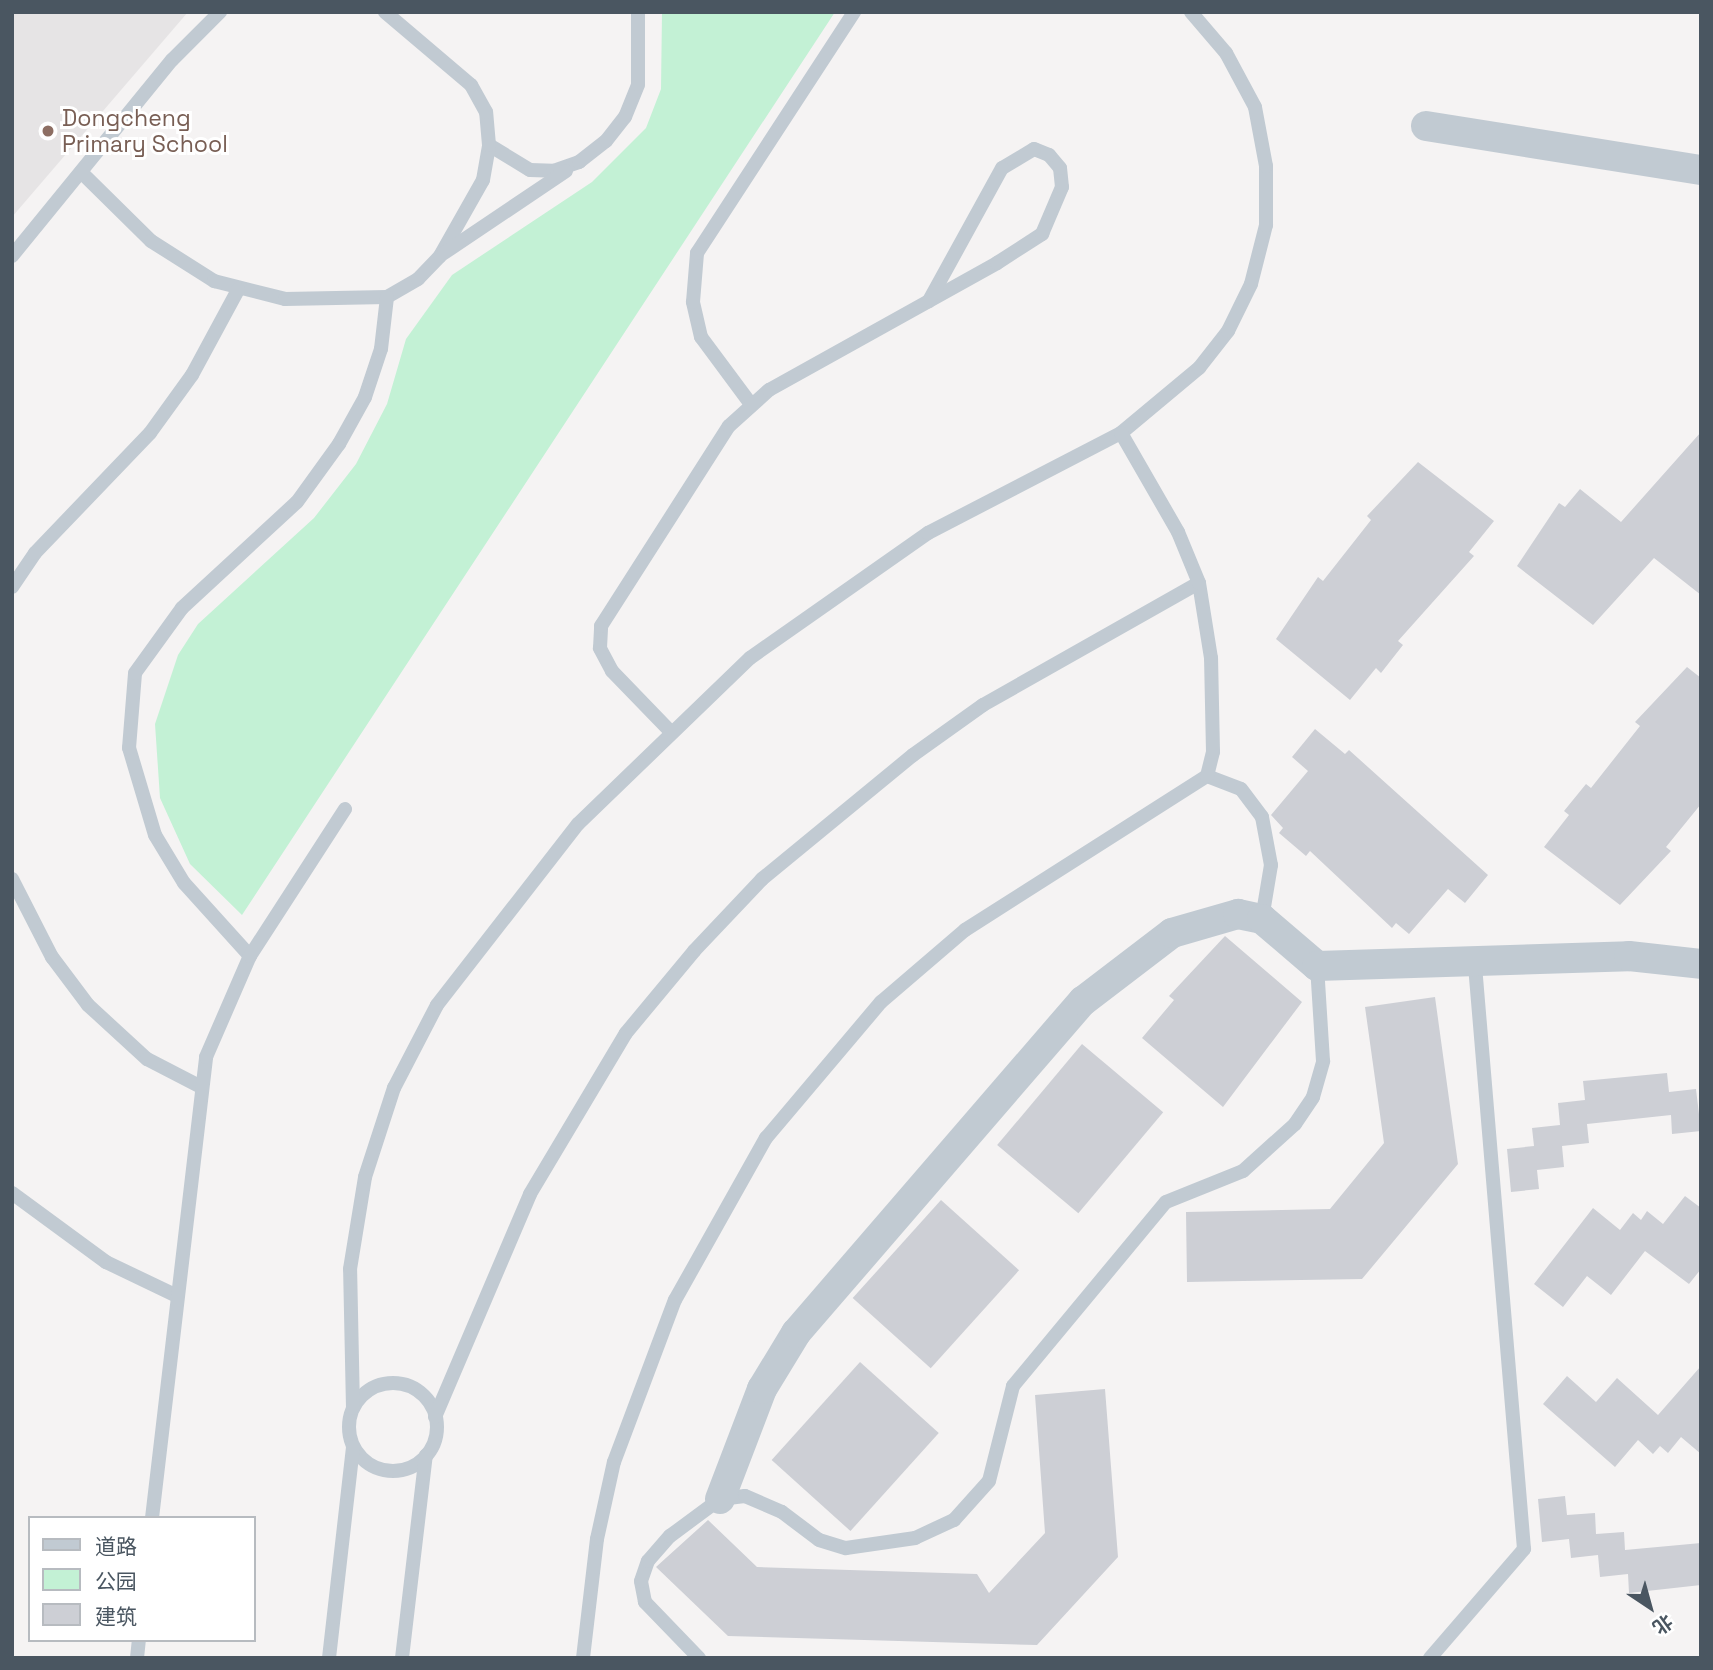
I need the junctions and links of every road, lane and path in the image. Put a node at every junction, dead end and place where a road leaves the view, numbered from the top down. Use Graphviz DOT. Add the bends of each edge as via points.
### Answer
graph roads {
  1 [pos="220,12"];
  2 [pos="385,12"];
  3 [pos="854,12"];
  4 [pos="1191,12"];
  5 [pos="638,13"];
  6 [pos="1426,126"];
  7 [pos="489,145"];
  8 [pos="579,162"];
  9 [pos="1701,170"];
  10 [pos="81,172"];
  11 [pos="12,256"];
  12 [pos="440,256"];
  13 [pos="238,290"];
  14 [pos="387,297"];
  15 [pos="929,301"];
  16 [pos="750,404"];
  17 [pos="1121,433"];
  18 [pos="1199,583"];
  19 [pos="12,587"];
  20 [pos="669,730"];
  21 [pos="1207,776"];
  22 [pos="345,809"];
  23 [pos="12,879"];
  24 [pos="1262,919"];
  25 [pos="250,956"];
  26 [pos="1701,964"];
  27 [pos="1475,965"];
  28 [pos="1317,966"];
  29 [pos="201,1087"];
  30 [pos="12,1193"];
  31 [pos="177,1296"];
  32 [pos="353,1408"];
  33 [pos="435,1417"];
  34 [pos="353,1447"];
  35 [pos="426,1455"];
  36 [pos="720,1499"];
  37 [pos="152,1516"];
  38 [pos="329,1658"];
  39 [pos="402,1658"];
  40 [pos="583,1658"];
  41 [pos="699,1658"];
  42 [pos="1430,1658"];
  1 -- 10 [label="lane"];
  2 -- 7 [label="lane" via="471,85 486,112"];
  3 -- 16 [label="lane" via="697,253 693,302 701,337"];
  4 -- 17 [label="lane" via="1226,53 1255,107 1266,166 1266,225 1251,284 1228,331 1199,368"];
  5 -- 8 [label="lane" via="638,84 625,117"];
  6 -- 9 [label="street"];
  7 -- 8 [label="lane" via="530,170"];
  7 -- 12 [label="lane" via="483,180"];
  8 -- 12 [label="lane"];
  10 -- 11 [label="lane"];
  10 -- 13 [label="lane" via="187,270"];
  12 -- 14 [label="lane" via="418,279"];
  13 -- 14 [label="lane" via="285,299"];
  13 -- 19 [label="lane" via="192,375 150,433 35,552"];
  14 -- 25 [label="lane" via="365,397 339,444 296,502 174,617 135,673 129,748 155,835 184,883"];
  15 -- 15 [label="lane" via="1042,234 1062,187 1060,167 1049,155 1034,149 1002,168"];
  15 -- 16 [label="lane"];
  16 -- 20 [label="lane" via="601,626 600,648 612,671"];
  17 -- 18 [label="lane"];
  17 -- 20 [label="lane" via="1023,479 871,570 750,658"];
  18 -- 21 [label="lane" via="1211,659 1213,752"];
  18 -- 33 [label="lane" via="983,705 912,755 762,879 694,951 626,1033 530,1194"];
  20 -- 32 [label="lane" via="578,824 492,930 437,1005 394,1088 365,1177 350,1269"];
  21 -- 24 [label="lane" via="1241,789 1262,817 1271,865"];
  21 -- 40 [label="lane" via="965,930 881,1002 766,1138 675,1300 614,1462 597,1539"];
  22 -- 25 [label="lane"];
  23 -- 29 [label="lane" via="52,957 88,1005 147,1059"];
  24 -- 28 [label="street"];
  24 -- 36 [label="street" via="1238,914 1172,933 1083,1001 789,1342 762,1388"];
  25 -- 29 [label="lane" via="219,1021"];
  26 -- 27 [label="street" via="1629,956"];
  27 -- 28 [label="street"];
  27 -- 42 [label="lane" via="1524,1549"];
  28 -- 36 [label="lane" via="1323,1061 1313,1097 1295,1124 1243,1171 1166,1202 1013,1386 989,1481 954,1520 915,1538 846,1548 819,1541 759,1499"];
  29 -- 31 [label="lane"];
  30 -- 31 [label="lane" via="106,1262"];
  31 -- 37 [label="lane"];
  32 -- 33 [label="lane" via="372,1388 398,1383 422,1394"];
  32 -- 34 [label="lane"];
  33 -- 35 [label="lane"];
  34 -- 35 [label="lane" via="368,1463 387,1470 409,1468"];
  34 -- 38 [label="lane"];
  35 -- 39 [label="lane"];
  36 -- 41 [label="lane" via="670,1536 641,1581 655,1615"];
}
